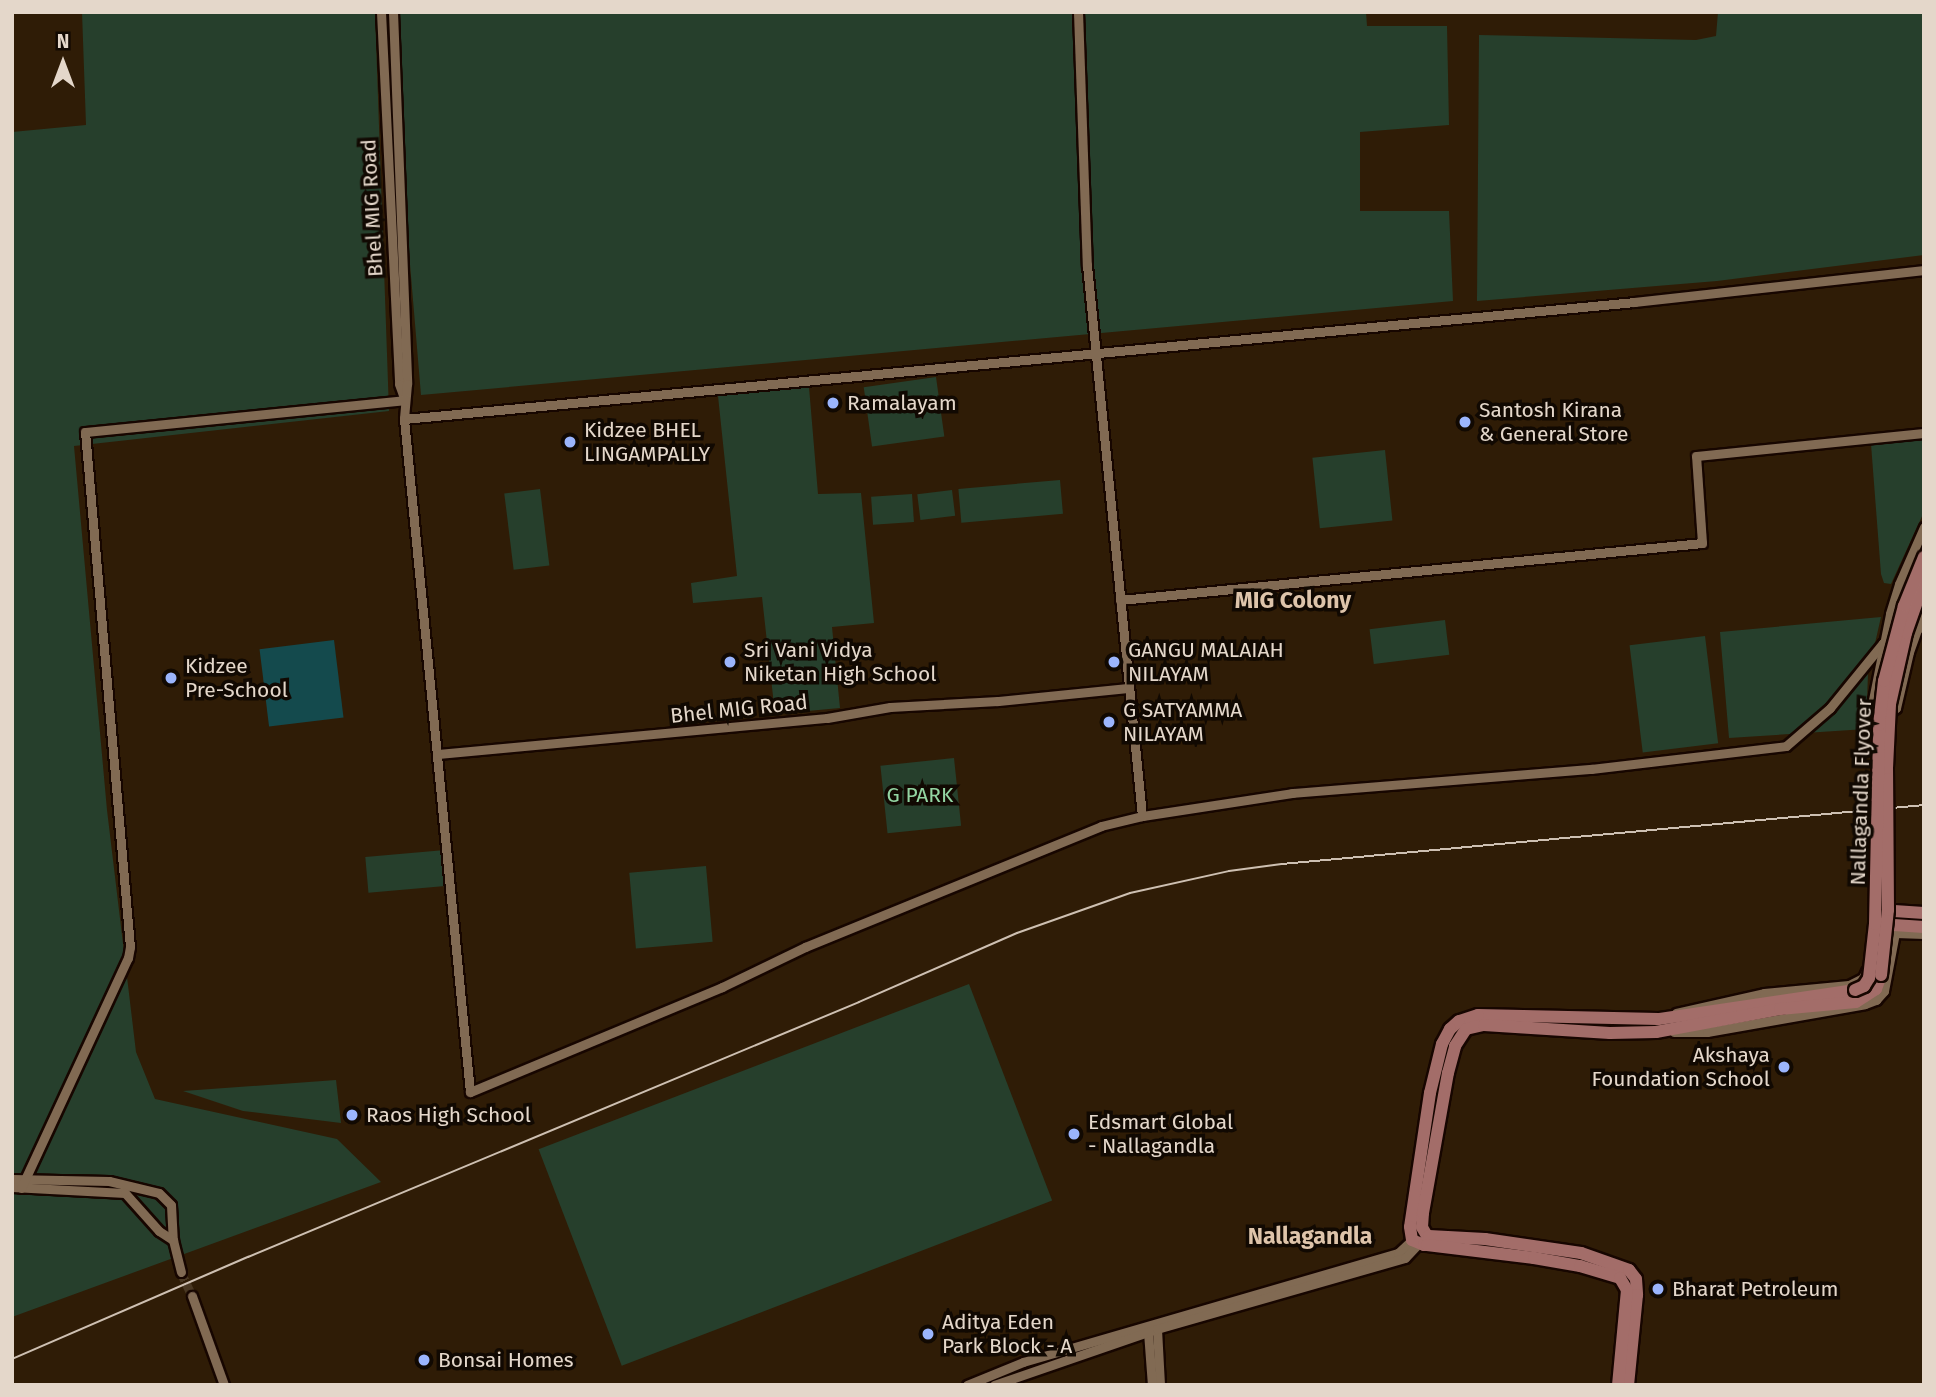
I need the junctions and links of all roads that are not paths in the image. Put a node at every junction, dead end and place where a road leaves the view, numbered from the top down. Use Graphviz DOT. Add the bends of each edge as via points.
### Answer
graph roads {
  1 [pos="381,12"];
  2 [pos="393,12"];
  3 [pos="1078,12"];
  4 [pos="1924,270"];
  5 [pos="1098,353"];
  6 [pos="404,400"];
  7 [pos="404,419"];
  8 [pos="1924,433"];
  9 [pos="1923,530"];
  10 [pos="1924,557"];
  11 [pos="1924,582"];
  12 [pos="1120,600"];
  13 [pos="1924,610"];
  14 [pos="1890,614"];
  15 [pos="1921,627"];
  16 [pos="1883,643"];
  17 [pos="1128,688"];
  18 [pos="438,754"];
  19 [pos="1142,816"];
  20 [pos="1882,910"];
  21 [pos="1924,913"];
  22 [pos="1924,927"];
  23 [pos="1885,928"];
  24 [pos="1924,934"];
  25 [pos="1892,952"];
  26 [pos="1868,955"];
  27 [pos="1657,1026"];
  28 [pos="12,1179"];
  29 [pos="19,1185"];
  30 [pos="132,1185"];
  31 [pos="125,1193"];
  32 [pos="173,1240"];
  33 [pos="1422,1241"];
  34 [pos="181,1272"];
  35 [pos="1277,1289"];
  36 [pos="191,1296"];
  37 [pos="1152,1331"];
  38 [pos="224,1385"];
  39 [pos="967,1385"];
  40 [pos="994,1385"];
  41 [pos="1152,1385"];
  42 [pos="1160,1385"];
  43 [pos="1618,1385"];
  44 [pos="1628,1385"];
  1 -- 6 [label="street, Bhel MIG Road" via="398,384"];
  2 -- 6 [label="street, Bhel MIG Road"];
  3 -- 5 [label="street" via="1087,265"];
  4 -- 5 [label="street"];
  5 -- 7 [label="street"];
  5 -- 12 [label="street"];
  6 -- 7 [label="street, Bhel MIG Road"];
  6 -- 29 [label="street" via="85,432 130,947"];
  7 -- 18 [label="street, Bhel MIG Road"];
  8 -- 12 [label="street" via="1696,456 1702,543"];
  9 -- 14 [label="street"];
  10 -- 20 [label="main road, Nallagandla Flyover, bridge" via="1896,631 1881,703"];
  11 -- 20 [label="main road, Nallagandla Flyover, bridge" via="1890,704"];
  12 -- 17 [label="street"];
  13 -- 15 [label="street"];
  14 -- 15 [label="street"];
  14 -- 16 [label="street"];
  15 -- 16 [label="street"];
  15 -- 16 [label="street" via="1896,708 1883,714 1874,709 1873,700"];
  16 -- 19 [label="street" via="1830,708 1786,746 1591,769 1292,793"];
  17 -- 18 [label="street, Bhel MIG Road" via="890,707 827,718"];
  17 -- 19 [label="street"];
  18 -- 19 [label="street, Bhel MIG Road" via="470,1092 1057,843 1101,825"];
  20 -- 21 [label="main road, Nallagandla Flyover"];
  20 -- 23 [label="main road, Nallagandla Flyover, bridge"];
  22 -- 23 [label="main road"];
  23 -- 24 [label="street"];
  23 -- 25 [label="street"];
  23 -- 26 [label="street" via="1869,941"];
  23 -- 27 [label="main road, Nallagandla Flyover, bridge" via="1880,982 1865,998"];
  25 -- 26 [label="street"];
  25 -- 27 [label="street" via="1884,991 1865,1004 1707,1032"];
  26 -- 27 [label="street" via="1863,978 1855,983 1692,1007"];
  27 -- 33 [label="main road, Nallagandla Flyover" via="1543,1023 1471,1015 1450,1029 1442,1044 1428,1105 1410,1227"];
  28 -- 29 [label="street"];
  29 -- 30 [label="street" via="109,1181"];
  29 -- 31 [label="street"];
  30 -- 31 [label="street"];
  30 -- 32 [label="street" via="166,1199 173,1217"];
  31 -- 32 [label="street"];
  32 -- 34 [label="street"];
  33 -- 35 [label="street" via="1405,1258"];
  33 -- 43 [label="main road" via="1580,1266 1620,1278 1627,1290"];
  33 -- 44 [label="main road" via="1485,1239 1581,1253 1629,1270 1636,1279 1637,1295"];
  35 -- 37 [label="street"];
  35 -- 39 [label="street" via="1023,1362"];
  36 -- 38 [label="street"];
  37 -- 40 [label="street"];
  37 -- 41 [label="street"];
  37 -- 42 [label="street"];
}
